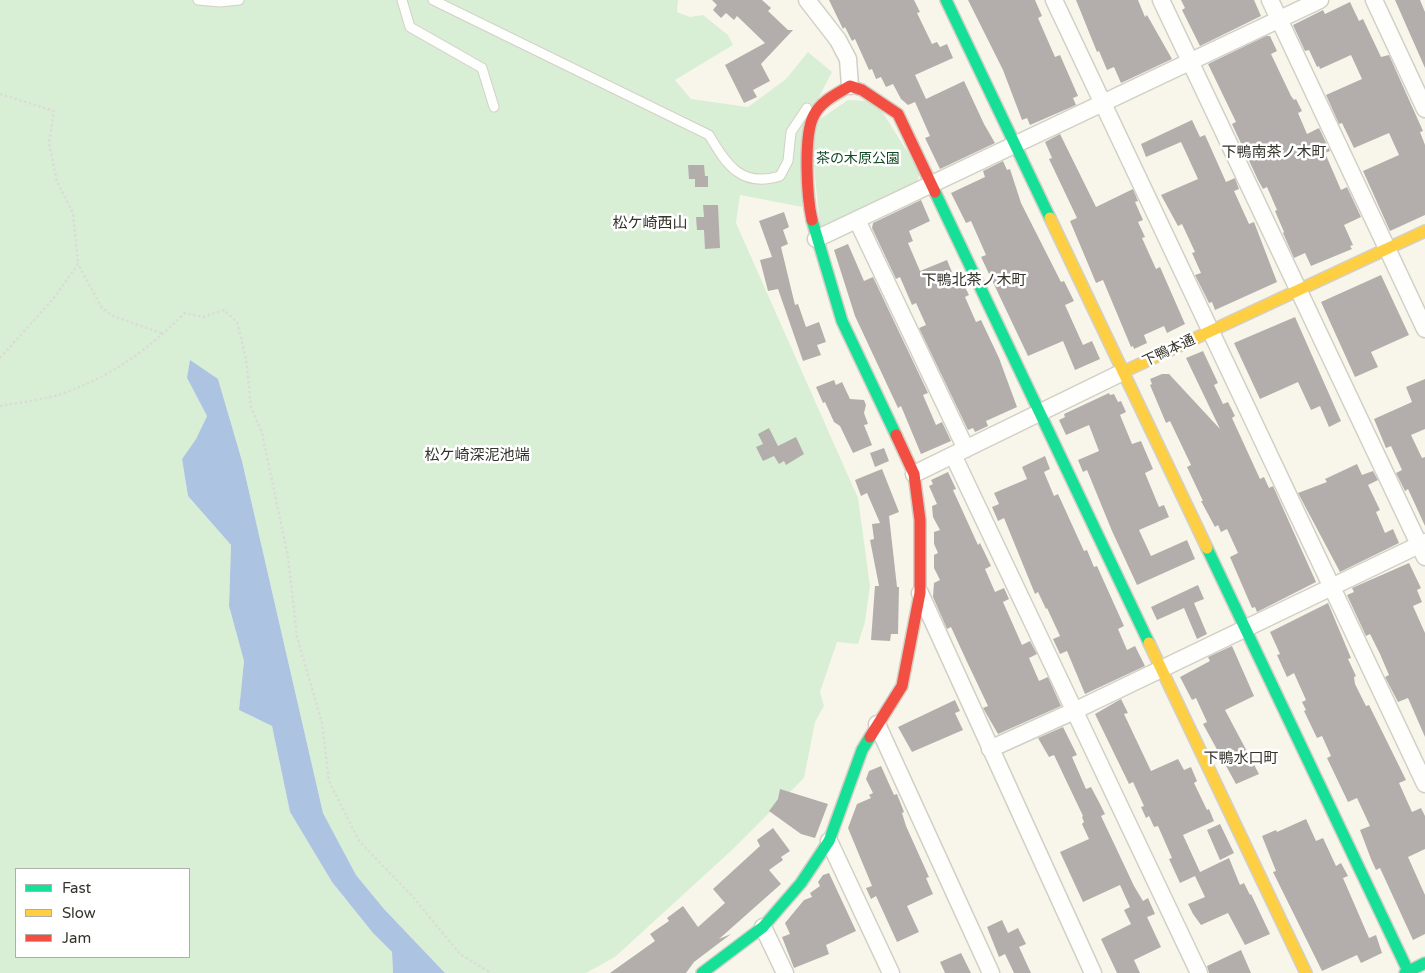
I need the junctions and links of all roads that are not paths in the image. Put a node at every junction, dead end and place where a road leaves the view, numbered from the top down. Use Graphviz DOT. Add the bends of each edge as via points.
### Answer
graph roads {
  1 [pos="198,0"];
  2 [pos="239,0"];
  3 [pos="402,0"];
  4 [pos="433,0"];
  5 [pos="808,0"];
  6 [pos="946,0"];
  7 [pos="1054,0"];
  8 [pos="1161,0"];
  9 [pos="1270,0"];
  10 [pos="1320,0"];
  11 [pos="1374,0"];
  12 [pos="1279,19"];
  13 [pos="1190,62"];
  14 [pos="850,86"];
  15 [pos="822,103"];
  16 [pos="1102,103"];
  17 [pos="494,107"];
  18 [pos="1425,108"];
  19 [pos="1015,144"];
  20 [pos="930,185"];
  21 [pos="857,220"];
  22 [pos="1425,231"];
  23 [pos="816,239"];
  24 [pos="1387,248"];
  25 [pos="1298,290"];
  26 [pos="1425,329"];
  27 [pos="1211,331"];
  28 [pos="1123,372"];
  29 [pos="1039,413"];
  30 [pos="959,452"];
  31 [pos="914,474"];
  32 [pos="1423,548"];
  33 [pos="1331,586"];
  34 [pos="920,593"];
  35 [pos="1244,627"];
  36 [pos="1160,668"];
  37 [pos="1074,711"];
  38 [pos="877,724"];
  39 [pos="990,749"];
  40 [pos="1425,784"];
  41 [pos="828,841"];
  42 [pos="763,927"];
  43 [pos="1425,963"];
  44 [pos="1407,972"];
  45 [pos="702,973"];
  46 [pos="785,973"];
  47 [pos="891,973"];
  48 [pos="991,973"];
  49 [pos="1093,973"];
  50 [pos="1199,973"];
  51 [pos="1306,973"];
  1 -- 2 [label="lane"];
  3 -- 17 [label="lane" via="410,26 482,68"];
  4 -- 15 [label="lane" via="709,135 725,162 743,176 763,182 780,176 788,161 791,132 804,110 814,101"];
  5 -- 14 [label="street" via="848,59"];
  6 -- 19 [label="street"];
  7 -- 16 [label="street"];
  8 -- 13 [label="street"];
  9 -- 12 [label="street"];
  10 -- 12 [label="street"];
  11 -- 18 [label="street"];
  12 -- 13 [label="street"];
  12 -- 24 [label="street"];
  13 -- 16 [label="street"];
  13 -- 25 [label="street"];
  14 -- 15 [label="street"];
  14 -- 20 [label="street" via="898,114"];
  15 -- 23 [label="street" via="813,116 808,140 808,203"];
  16 -- 19 [label="street"];
  16 -- 27 [label="street"];
  19 -- 20 [label="street"];
  19 -- 28 [label="street"];
  20 -- 21 [label="street"];
  20 -- 29 [label="street"];
  21 -- 23 [label="street"];
  21 -- 30 [label="street"];
  22 -- 24 [label="street, 下鴨本通"];
  23 -- 31 [label="street" via="842,321"];
  24 -- 25 [label="street, 下鴨本通"];
  24 -- 26 [label="street"];
  25 -- 27 [label="street, 下鴨本通"];
  25 -- 32 [label="street"];
  27 -- 28 [label="street, 下鴨本通"];
  27 -- 33 [label="street"];
  28 -- 29 [label="street, 下鴨本通"];
  28 -- 35 [label="street"];
  29 -- 30 [label="street, 下鴨本通"];
  29 -- 36 [label="street"];
  30 -- 31 [label="street, 下鴨本通"];
  30 -- 37 [label="street"];
  31 -- 34 [label="street" via="920,520"];
  32 -- 33 [label="street"];
  33 -- 35 [label="street"];
  33 -- 40 [label="street"];
  34 -- 38 [label="street" via="902,686"];
  34 -- 39 [label="street"];
  35 -- 36 [label="street"];
  35 -- 44 [label="street"];
  36 -- 37 [label="street"];
  36 -- 51 [label="street"];
  37 -- 39 [label="street"];
  37 -- 50 [label="street"];
  38 -- 41 [label="street" via="862,750"];
  38 -- 48 [label="street"];
  39 -- 49 [label="street"];
  41 -- 42 [label="street" via="801,883"];
  41 -- 47 [label="street"];
  42 -- 45 [label="street"];
  42 -- 46 [label="street"];
  43 -- 44 [label="street"];
}
